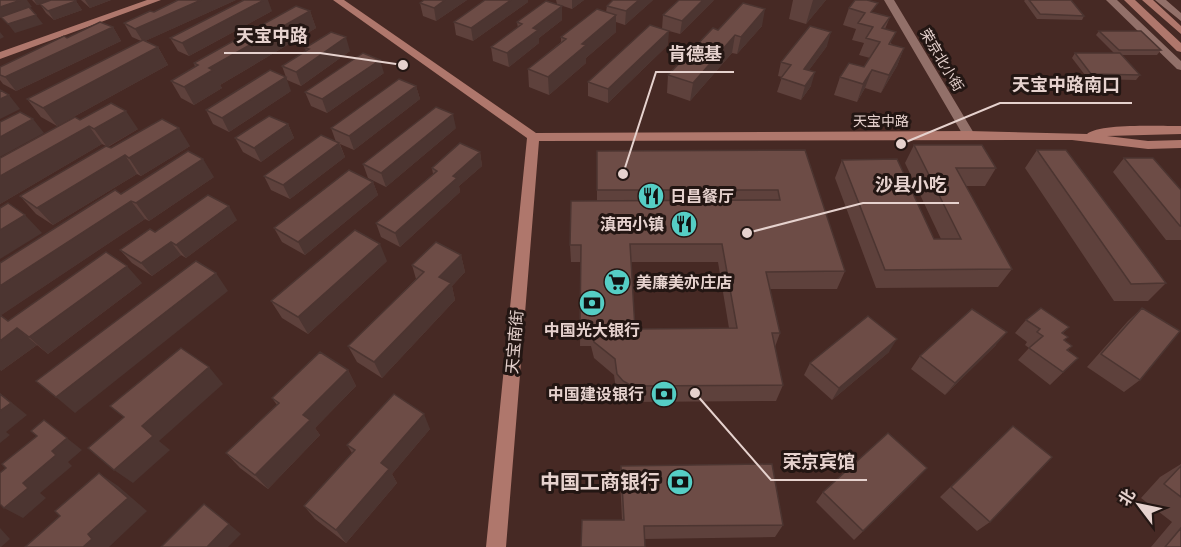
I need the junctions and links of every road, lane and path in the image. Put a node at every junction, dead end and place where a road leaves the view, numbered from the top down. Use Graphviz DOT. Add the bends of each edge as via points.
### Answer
graph roads {
  1 [pos="156,0"];
  2 [pos="338,0"];
  3 [pos="889,0"];
  4 [pos="1112,0"];
  5 [pos="1129,0"];
  6 [pos="1147,0"];
  7 [pos="1160,0"];
  8 [pos="1181,18"];
  9 [pos="1181,31"];
  10 [pos="1181,49"];
  11 [pos="0,56"];
  12 [pos="1181,67"];
  13 [pos="1181,130"];
  14 [pos="969,135"];
  15 [pos="1072,136"];
  16 [pos="533,137"];
  17 [pos="1181,144"];
  18 [pos="496,547"];
  1 -- 11 [label="street"];
  2 -- 16 [label="street"];
  3 -- 14 [label="street, 荣京北小街"];
  4 -- 12 [label="street"];
  5 -- 10 [label="street"];
  6 -- 9 [label="street"];
  7 -- 8 [label="street"];
  13 -- 15 [label="street, 天宝中路"];
  14 -- 15 [label="street, 天宝中路"];
  14 -- 16 [label="street, 天宝中路"];
  15 -- 17 [label="street, 天宝中路" via="1122,143"];
  16 -- 18 [label="street, 天宝南街"];
}
